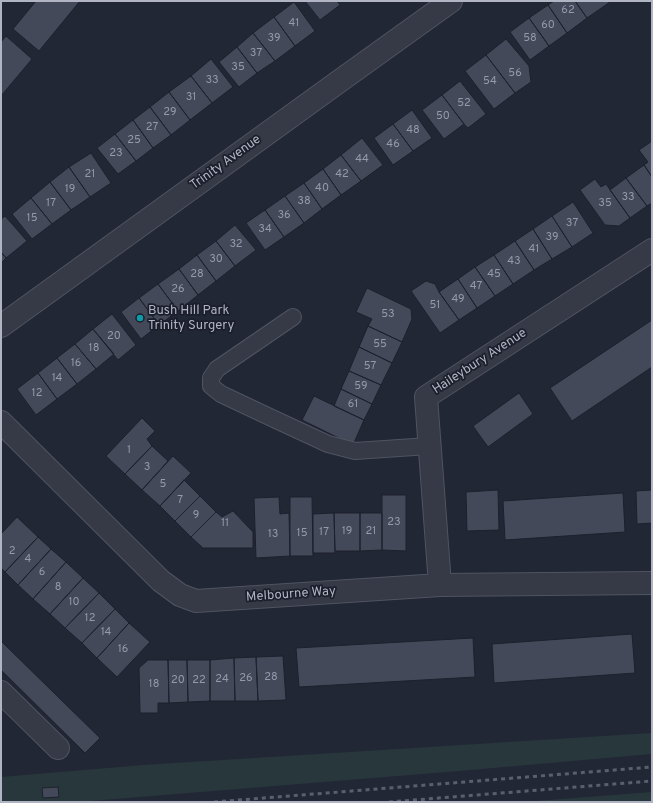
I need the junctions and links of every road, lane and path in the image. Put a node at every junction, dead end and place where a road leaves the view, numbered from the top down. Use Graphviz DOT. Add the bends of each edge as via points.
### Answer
graph roads {
  1 [pos="451,1"];
  2 [pos="652,250"];
  3 [pos="293,317"];
  4 [pos="1,326"];
  5 [pos="1,422"];
  6 [pos="429,446"];
  7 [pos="652,583"];
  8 [pos="440,585"];
  9 [pos="1,692"];
  10 [pos="58,748"];
  1 -- 4 [label="street, Trinity Avenue"];
  2 -- 6 [label="street, Haileybury Avenue" via="426,397"];
  3 -- 6 [label="lane" via="218,369 211,378 211,386 221,394 328,444 355,451"];
  5 -- 8 [label="street, Melbourne Way" via="161,581 180,595 196,601"];
  6 -- 8 [label="street, Haileybury Avenue"];
  7 -- 8 [label="street, Melbourne Way"];
  9 -- 10 [label="street"];
}
